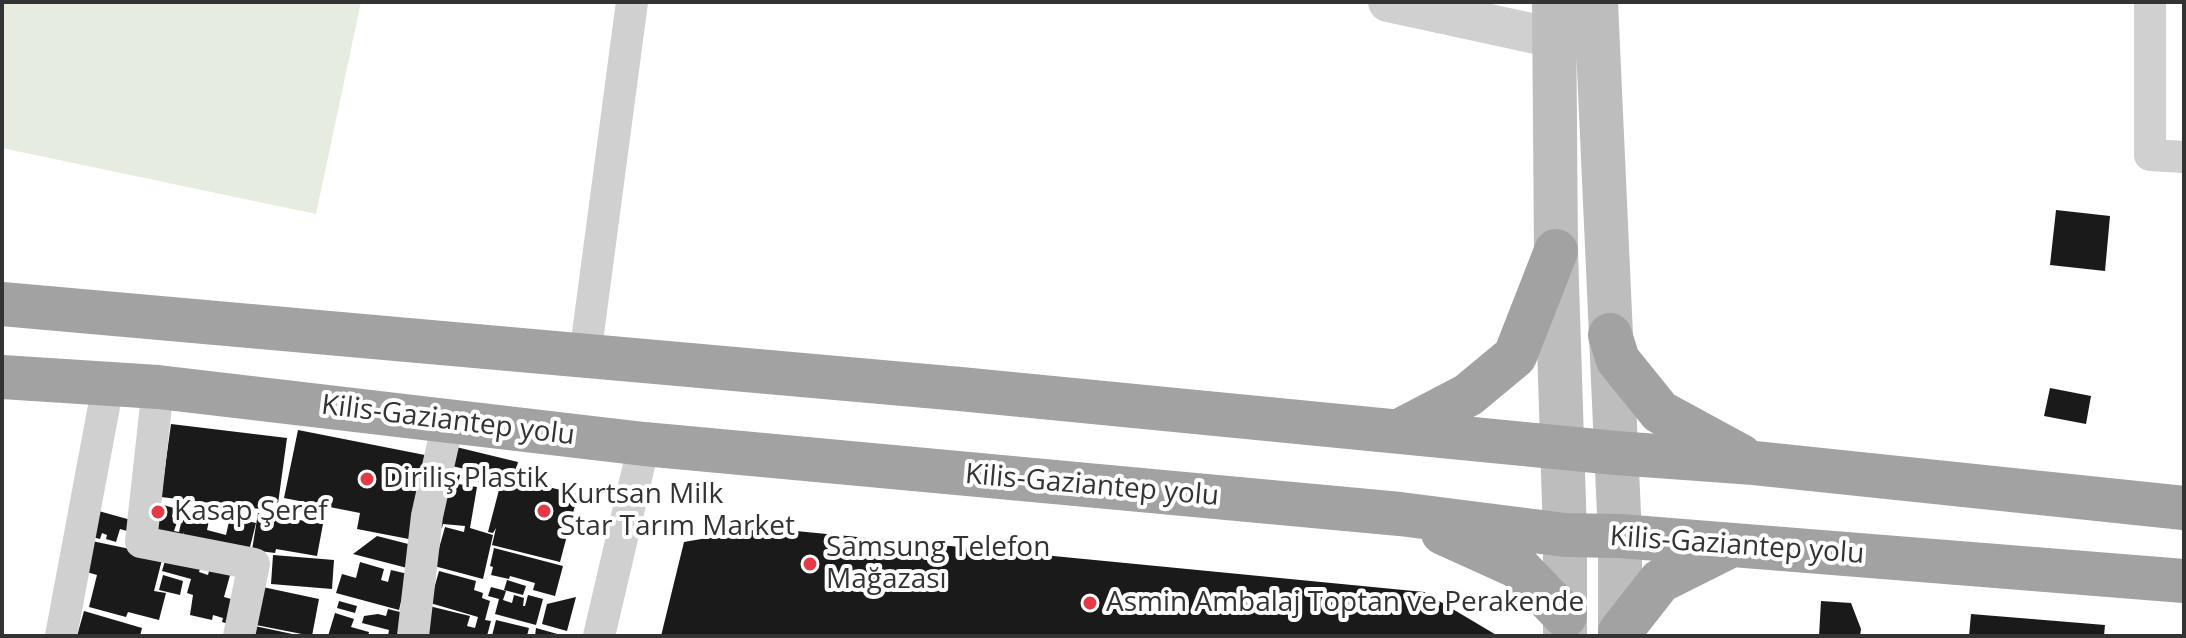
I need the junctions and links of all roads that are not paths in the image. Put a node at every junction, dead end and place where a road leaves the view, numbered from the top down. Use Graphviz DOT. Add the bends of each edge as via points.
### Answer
graph roads {
  1 [pos="632,2"];
  2 [pos="1388,2"];
  3 [pos="1596,2"];
  4 [pos="2150,2"];
  5 [pos="1554,20"];
  6 [pos="2184,157"];
  7 [pos="1556,251"];
  8 [pos="2,304"];
  9 [pos="1610,335"];
  10 [pos="585,356"];
  11 [pos="2,377"];
  12 [pos="108,385"];
  13 [pos="158,387"];
  14 [pos="448,422"];
  15 [pos="1399,431"];
  16 [pos="644,444"];
  17 [pos="1561,447"];
  18 [pos="1616,453"];
  19 [pos="1754,463"];
  20 [pos="2184,508"];
  21 [pos="1400,514"];
  22 [pos="1565,535"];
  23 [pos="1620,536"];
  24 [pos="1733,545"];
  25 [pos="2184,581"];
  26 [pos="1565,626"];
  27 [pos="1620,634"];
  28 [pos="61,636"];
  29 [pos="239,636"];
  30 [pos="413,636"];
  31 [pos="599,636"];
  1 -- 10 [label="street"];
  2 -- 5 [label="street"];
  3 -- 9 [label="main road"];
  4 -- 6 [label="street" via="2150,155"];
  5 -- 7 [label="main road"];
  7 -- 15 [label="highway" via="1515,356 1468,395"];
  7 -- 17 [label="main road"];
  8 -- 10 [label="highway"];
  9 -- 18 [label="main road"];
  9 -- 19 [label="highway" via="1618,360 1660,412"];
  10 -- 15 [label="highway"];
  11 -- 12 [label="highway, Kilis-Gaziantep yolu"];
  12 -- 13 [label="highway, Kilis-Gaziantep yolu"];
  12 -- 28 [label="street"];
  13 -- 14 [label="highway, Kilis-Gaziantep yolu"];
  13 -- 29 [label="street" via="141,542 254,564"];
  14 -- 16 [label="highway, Kilis-Gaziantep yolu"];
  14 -- 30 [label="street" via="427,516"];
  15 -- 17 [label="highway"];
  16 -- 21 [label="highway, Kilis-Gaziantep yolu"];
  16 -- 31 [label="street"];
  17 -- 18 [label="highway"];
  17 -- 22 [label="main road"];
  18 -- 19 [label="highway"];
  18 -- 23 [label="main road"];
  19 -- 20 [label="highway"];
  21 -- 22 [label="highway, Kilis-Gaziantep yolu"];
  21 -- 26 [label="highway" via="1518,567"];
  22 -- 23 [label="highway, Kilis-Gaziantep yolu"];
  22 -- 26 [label="main road"];
  23 -- 24 [label="highway, Kilis-Gaziantep yolu"];
  23 -- 27 [label="main road"];
  24 -- 25 [label="highway, Kilis-Gaziantep yolu"];
  24 -- 27 [label="highway" via="1660,581"];
}
